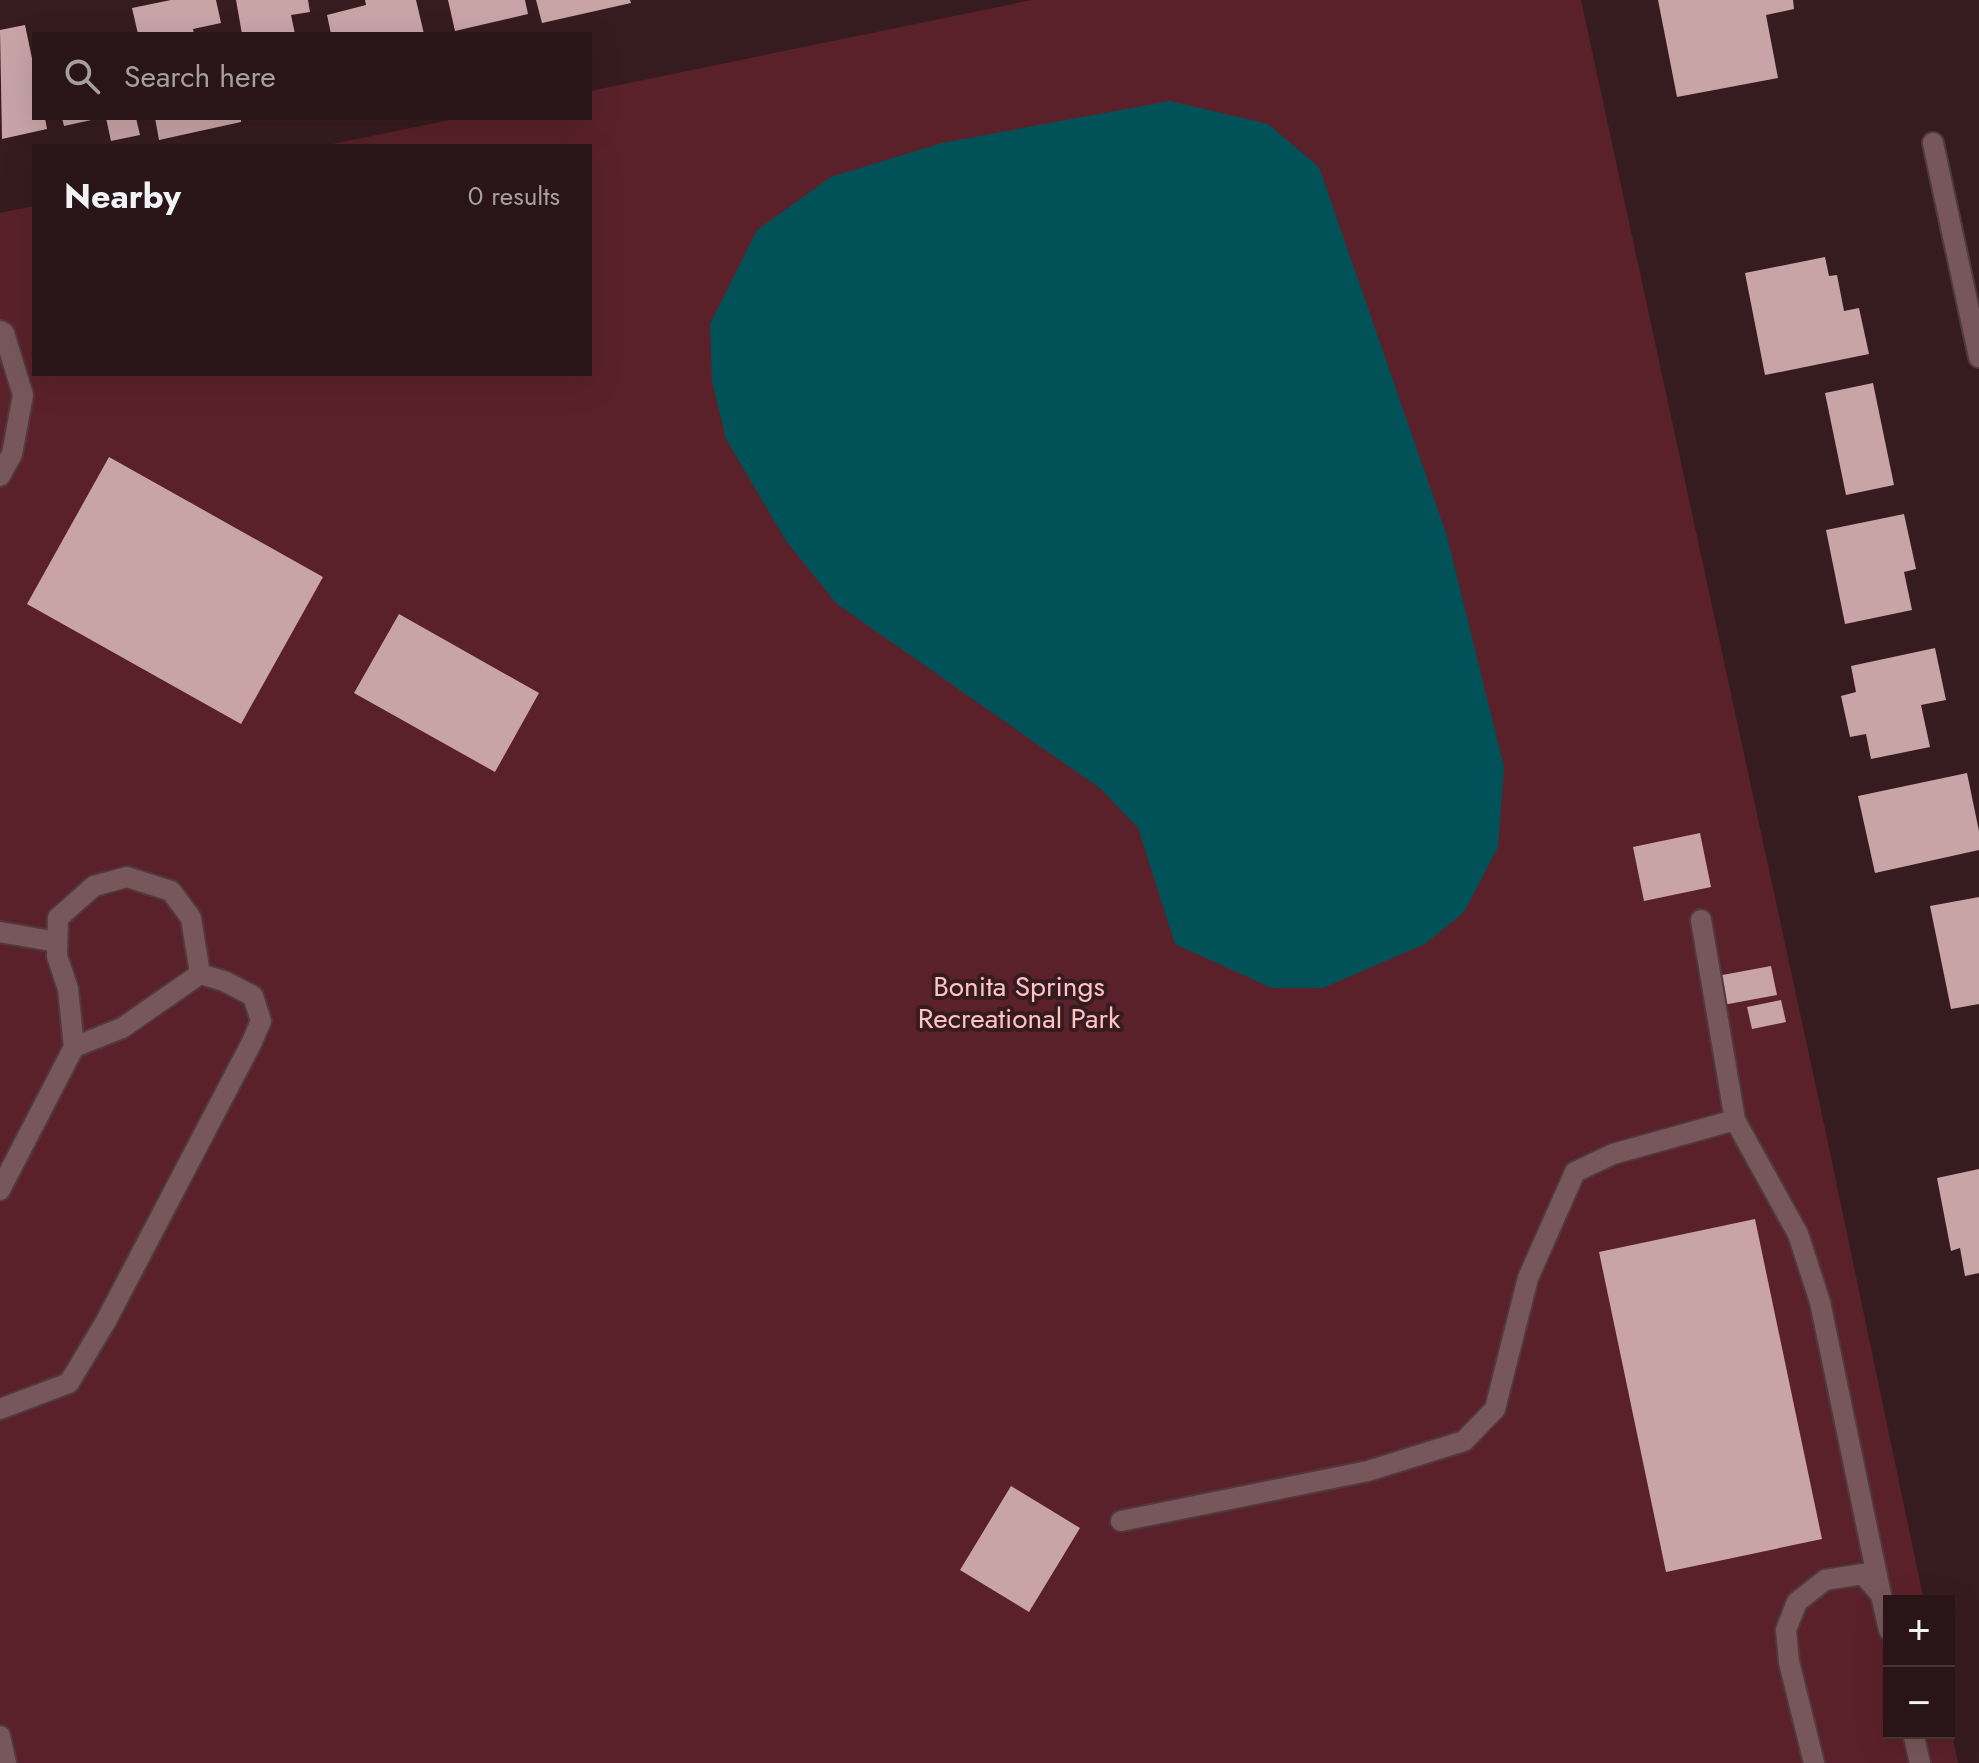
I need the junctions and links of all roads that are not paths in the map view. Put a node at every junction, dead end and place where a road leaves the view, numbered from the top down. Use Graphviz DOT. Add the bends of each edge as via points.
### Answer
graph roads {
  1 [pos="1933,143"];
  2 [pos="0,331"];
  3 [pos="1979,357"];
  4 [pos="0,476"];
  5 [pos="1701,920"];
  6 [pos="0,932"];
  7 [pos="57,942"];
  8 [pos="200,974"];
  9 [pos="74,1047"];
  10 [pos="1735,1120"];
  11 [pos="0,1190"];
  12 [pos="0,1409"];
  13 [pos="1121,1521"];
  14 [pos="1881,1595"];
  15 [pos="1883,1604"];
  16 [pos="0,1736"];
  17 [pos="1914,1739"];
  18 [pos="6,1763"];
  19 [pos="1814,1763"];
  20 [pos="1920,1763"];
  1 -- 3 [label="street"];
  2 -- 4 [label="street" via="23,395 12,454"];
  5 -- 10 [label="street"];
  6 -- 7 [label="street"];
  7 -- 8 [label="street" via="58,918 94,886 127,877 171,891 191,918"];
  7 -- 9 [label="street"];
  8 -- 9 [label="street" via="122,1028"];
  8 -- 12 [label="street" via="253,996 261,1021 251,1044 69,1383"];
  9 -- 11 [label="street"];
  10 -- 13 [label="street" via="1613,1154 1575,1172 1528,1278 1495,1409 1464,1441 1368,1471"];
  10 -- 14 [label="street" via="1798,1234 1820,1302"];
  14 -- 15 [label="street"];
  14 -- 19 [label="street" via="1863,1574 1825,1580 1797,1602 1786,1630 1789,1662"];
  16 -- 18 [label="street"];
  17 -- 20 [label="street"];
}
